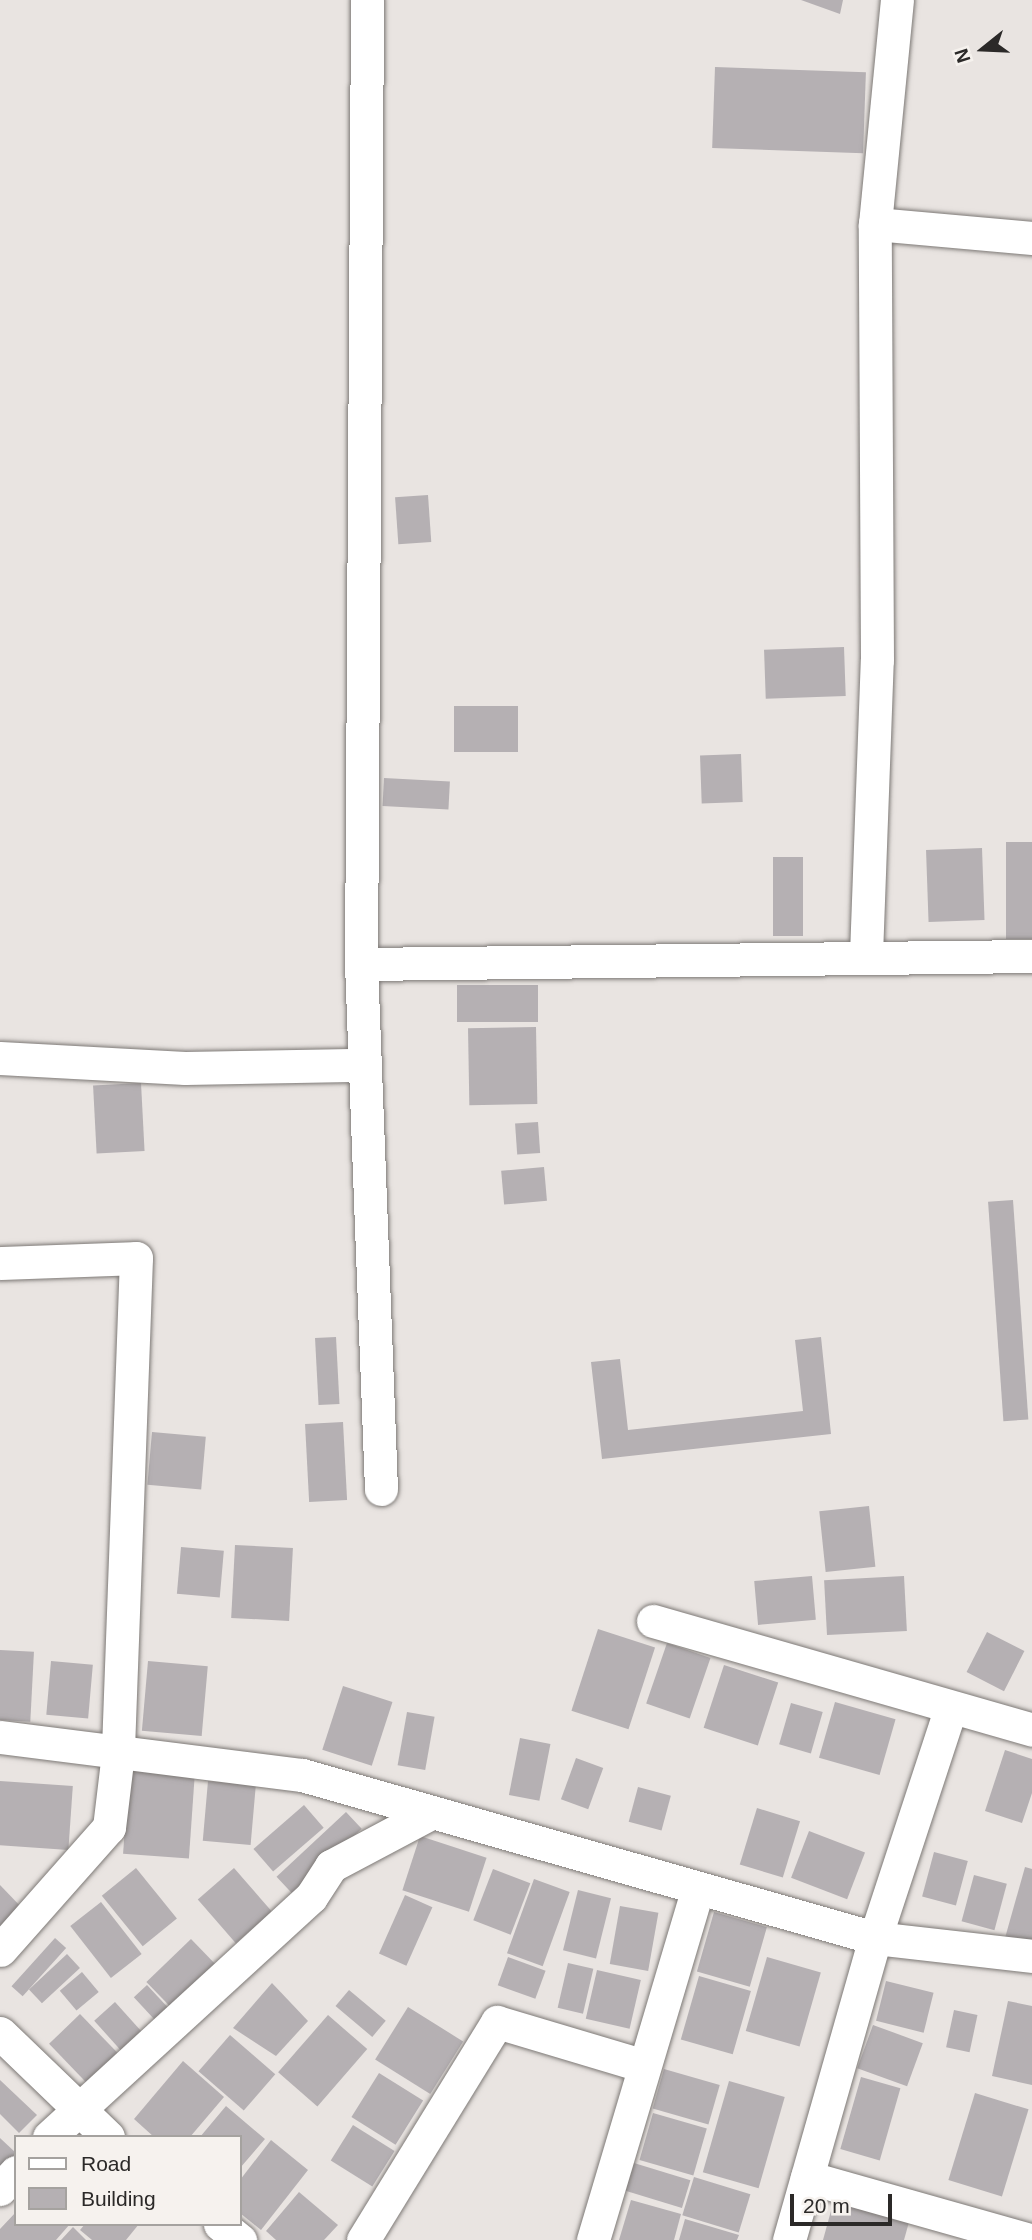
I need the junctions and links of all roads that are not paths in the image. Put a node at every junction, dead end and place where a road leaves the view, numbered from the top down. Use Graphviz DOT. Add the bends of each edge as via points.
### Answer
graph roads {
  1 [pos="367,0"];
  2 [pos="897,0"];
  3 [pos="875,224"];
  4 [pos="1032,237"];
  5 [pos="866,955"];
  6 [pos="1032,956"];
  7 [pos="361,964"];
  8 [pos="0,1058"];
  9 [pos="365,1065"];
  10 [pos="0,1263"];
  11 [pos="382,1489"];
  12 [pos="653,1621"];
  13 [pos="950,1710"];
  14 [pos="1032,1730"];
  15 [pos="0,1737"];
  16 [pos="118,1753"];
  17 [pos="429,1814"];
  18 [pos="697,1892"];
  19 [pos="875,1938"];
  20 [pos="0,1950"];
  21 [pos="1032,1956"];
  22 [pos="0,2033"];
  23 [pos="641,2065"];
  24 [pos="74,2110"];
  25 [pos="51,2135"];
  26 [pos="105,2135"];
  27 [pos="14,2174"];
  28 [pos="807,2177"];
  29 [pos="0,2189"];
  30 [pos="222,2226"];
  31 [pos="240,2240"];
  32 [pos="363,2240"];
  33 [pos="593,2240"];
  34 [pos="789,2240"];
  35 [pos="1028,2240"];
  1 -- 7 [label="street"];
  2 -- 3 [label="street"];
  3 -- 4 [label="street"];
  3 -- 5 [label="street" via="877,660"];
  5 -- 6 [label="street"];
  5 -- 7 [label="street"];
  7 -- 9 [label="street"];
  8 -- 9 [label="street" via="184,1068"];
  9 -- 11 [label="street"];
  10 -- 16 [label="street" via="136,1258"];
  12 -- 13 [label="street"];
  13 -- 14 [label="street"];
  13 -- 19 [label="street"];
  15 -- 16 [label="street"];
  16 -- 17 [label="street" via="302,1776"];
  16 -- 20 [label="street" via="108,1828"];
  17 -- 18 [label="street"];
  17 -- 24 [label="street" via="331,1866 311,1897"];
  18 -- 19 [label="street"];
  18 -- 23 [label="street"];
  19 -- 21 [label="street"];
  19 -- 28 [label="street"];
  22 -- 24 [label="street"];
  23 -- 32 [label="street" via="497,2022"];
  23 -- 33 [label="street"];
  24 -- 25 [label="street"];
  24 -- 26 [label="street"];
  27 -- 29 [label="street"];
  28 -- 34 [label="street"];
  28 -- 35 [label="street"];
  30 -- 31 [label="street"];
}
